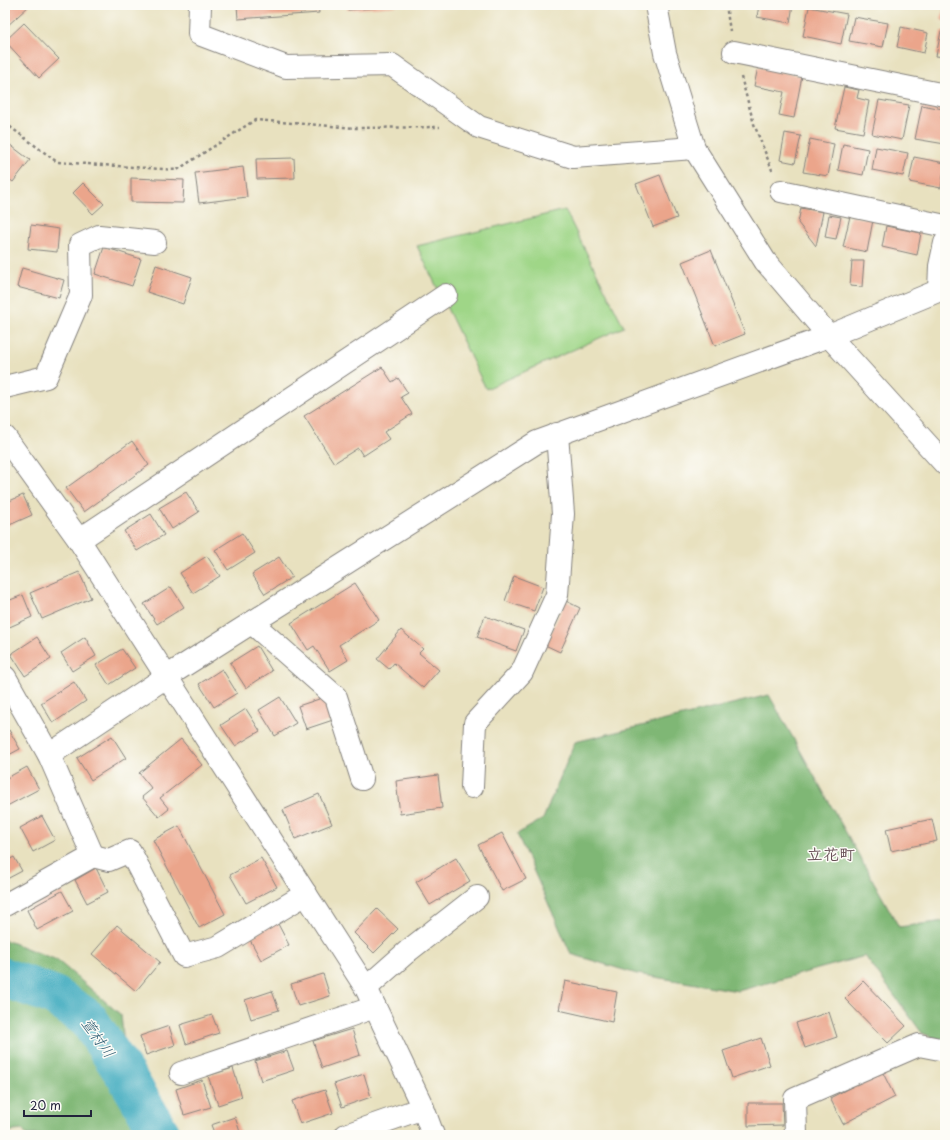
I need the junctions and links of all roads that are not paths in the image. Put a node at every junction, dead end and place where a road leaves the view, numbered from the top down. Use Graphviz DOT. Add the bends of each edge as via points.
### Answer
graph roads {
  1 [pos="200,5"];
  2 [pos="656,5"];
  3 [pos="734,52"];
  4 [pos="945,95"];
  5 [pos="694,148"];
  6 [pos="781,191"];
  7 [pos="945,226"];
  8 [pos="155,242"];
  9 [pos="945,243"];
  10 [pos="942,289"];
  11 [pos="446,295"];
  12 [pos="829,336"];
  13 [pos="5,387"];
  14 [pos="557,434"];
  15 [pos="5,436"];
  16 [pos="945,464"];
  17 [pos="79,540"];
  18 [pos="252,623"];
  19 [pos="5,677"];
  20 [pos="166,677"];
  21 [pos="49,755"];
  22 [pos="362,779"];
  23 [pos="472,787"];
  24 [pos="93,856"];
  25 [pos="306,894"];
  26 [pos="477,897"];
  27 [pos="5,905"];
  28 [pos="366,988"];
  29 [pos="375,1007"];
  30 [pos="945,1050"];
  31 [pos="181,1072"];
  32 [pos="424,1108"];
  33 [pos="346,1135"];
  34 [pos="433,1135"];
  35 [pos="796,1135"];
  1 -- 5 [label="street" via="199,34 286,67 392,65 479,127 573,157"];
  2 -- 5 [label="street" via="665,53"];
  3 -- 4 [label="street"];
  5 -- 12 [label="street" via="765,261"];
  6 -- 7 [label="street"];
  8 -- 13 [label="street" via="99,236 80,244 81,295 46,377"];
  9 -- 10 [label="street" via="940,266"];
  10 -- 12 [label="street"];
  11 -- 17 [label="street"];
  12 -- 14 [label="street"];
  12 -- 16 [label="street"];
  14 -- 18 [label="street" via="536,442"];
  14 -- 23 [label="street" via="563,514 558,595 522,672 475,723"];
  15 -- 17 [label="street"];
  17 -- 20 [label="street"];
  18 -- 20 [label="street"];
  18 -- 22 [label="street" via="336,697"];
  19 -- 21 [label="street"];
  20 -- 21 [label="street"];
  20 -- 25 [label="street"];
  21 -- 24 [label="street"];
  24 -- 25 [label="street" via="109,860 130,851 184,956 218,947"];
  24 -- 27 [label="street"];
  25 -- 28 [label="street"];
  26 -- 28 [label="street"];
  28 -- 29 [label="street"];
  29 -- 31 [label="street"];
  29 -- 32 [label="street"];
  30 -- 35 [label="street" via="918,1045 794,1098"];
  32 -- 33 [label="street"];
  32 -- 34 [label="street"];
}
